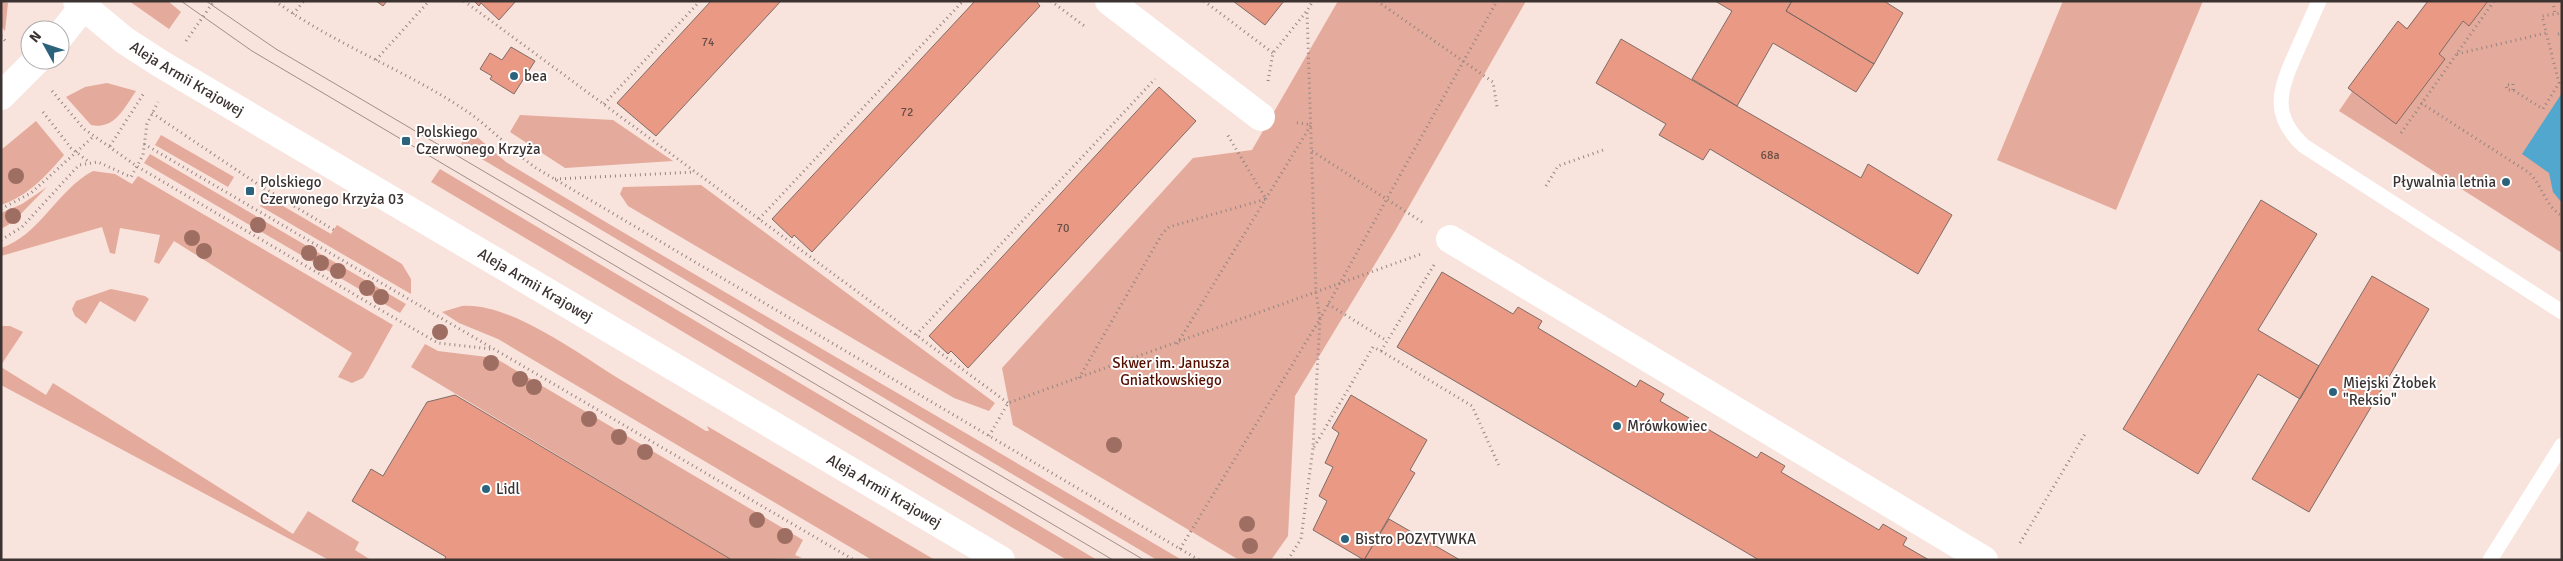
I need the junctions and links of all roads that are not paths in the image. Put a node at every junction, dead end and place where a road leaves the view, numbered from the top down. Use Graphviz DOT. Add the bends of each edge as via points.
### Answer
graph roads {
  1 [pos="1109,1"];
  2 [pos="2319,1"];
  3 [pos="80,4"];
  4 [pos="70,20"];
  5 [pos="27,70"];
  6 [pos="1,96"];
  7 [pos="1261,117"];
  8 [pos="1439,245"];
  9 [pos="2562,312"];
  10 [pos="2562,445"];
  11 [pos="1001,560"];
  12 [pos="1984,560"];
  13 [pos="2490,560"];
  1 -- 7 [label="main road"];
  2 -- 9 [label="lane" via="2282,85 2280,104 2293,135 2304,146"];
  3 -- 4 [label="main road"];
  3 -- 11 [label="main road, Aleja Armii Krajowej" via="124,40 162,64"];
  5 -- 6 [label="main road"];
  8 -- 12 [label="main road"];
  10 -- 13 [label="lane"];
}
